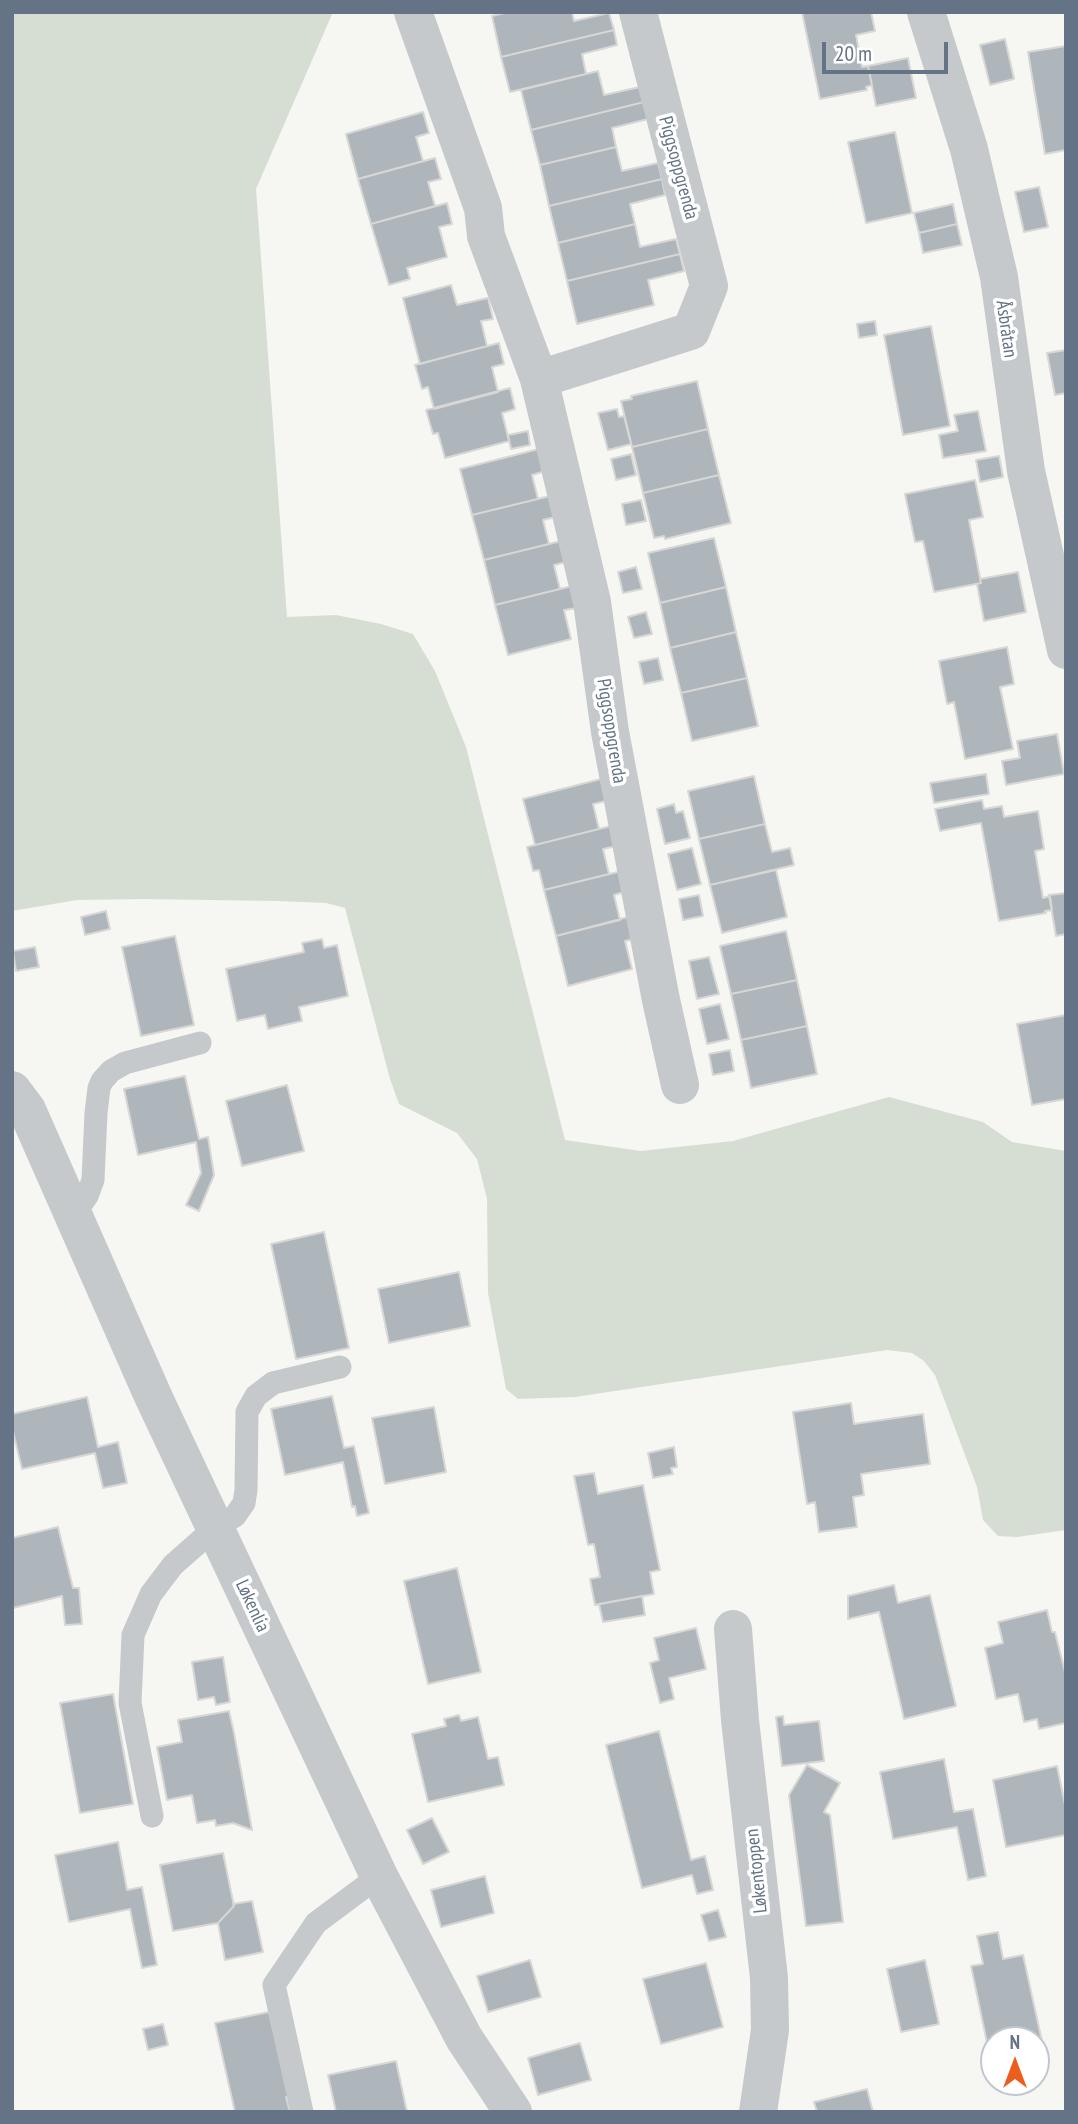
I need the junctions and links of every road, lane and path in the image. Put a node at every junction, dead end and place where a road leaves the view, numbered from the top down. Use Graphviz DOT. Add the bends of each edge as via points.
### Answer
graph roads {
  1 [pos="413,12"];
  2 [pos="638,12"];
  3 [pos="926,12"];
  4 [pos="539,379"];
  5 [pos="1066,650"];
  6 [pos="200,1043"];
  7 [pos="680,1085"];
  8 [pos="12,1090"];
  9 [pos="74,1216"];
  10 [pos="340,1367"];
  11 [pos="215,1528"];
  12 [pos="733,1629"];
  13 [pos="152,1816"];
  14 [pos="379,1876"];
  15 [pos="302,2112"];
  16 [pos="513,2112"];
  17 [pos="758,2112"];
  1 -- 4 [label="street, Piggsoppgrenda" via="483,208 486,236"];
  2 -- 4 [label="street, Piggsoppgrenda" via="709,286 691,331"];
  3 -- 5 [label="street, Åsbråtan" via="969,149 999,277 1026,471"];
  4 -- 7 [label="street, Piggsoppgrenda" via="592,602 610,732"];
  6 -- 9 [label="lane" via="125,1063 102,1081 93,1180"];
  8 -- 9 [label="street, Løkenlia" via="27,1110"];
  9 -- 11 [label="street, Løkenlia"];
  10 -- 11 [label="lane" via="273,1383 256,1396 247,1412 244,1503 235,1516"];
  11 -- 13 [label="lane" via="173,1565 151,1594 133,1635 130,1703"];
  11 -- 14 [label="street, Løkenlia"];
  12 -- 17 [label="street, Løkentoppen" via="769,1978 770,2030"];
  14 -- 15 [label="lane" via="316,1923 274,1985"];
  14 -- 16 [label="street, Løkenlia" via="464,2038"];
}
